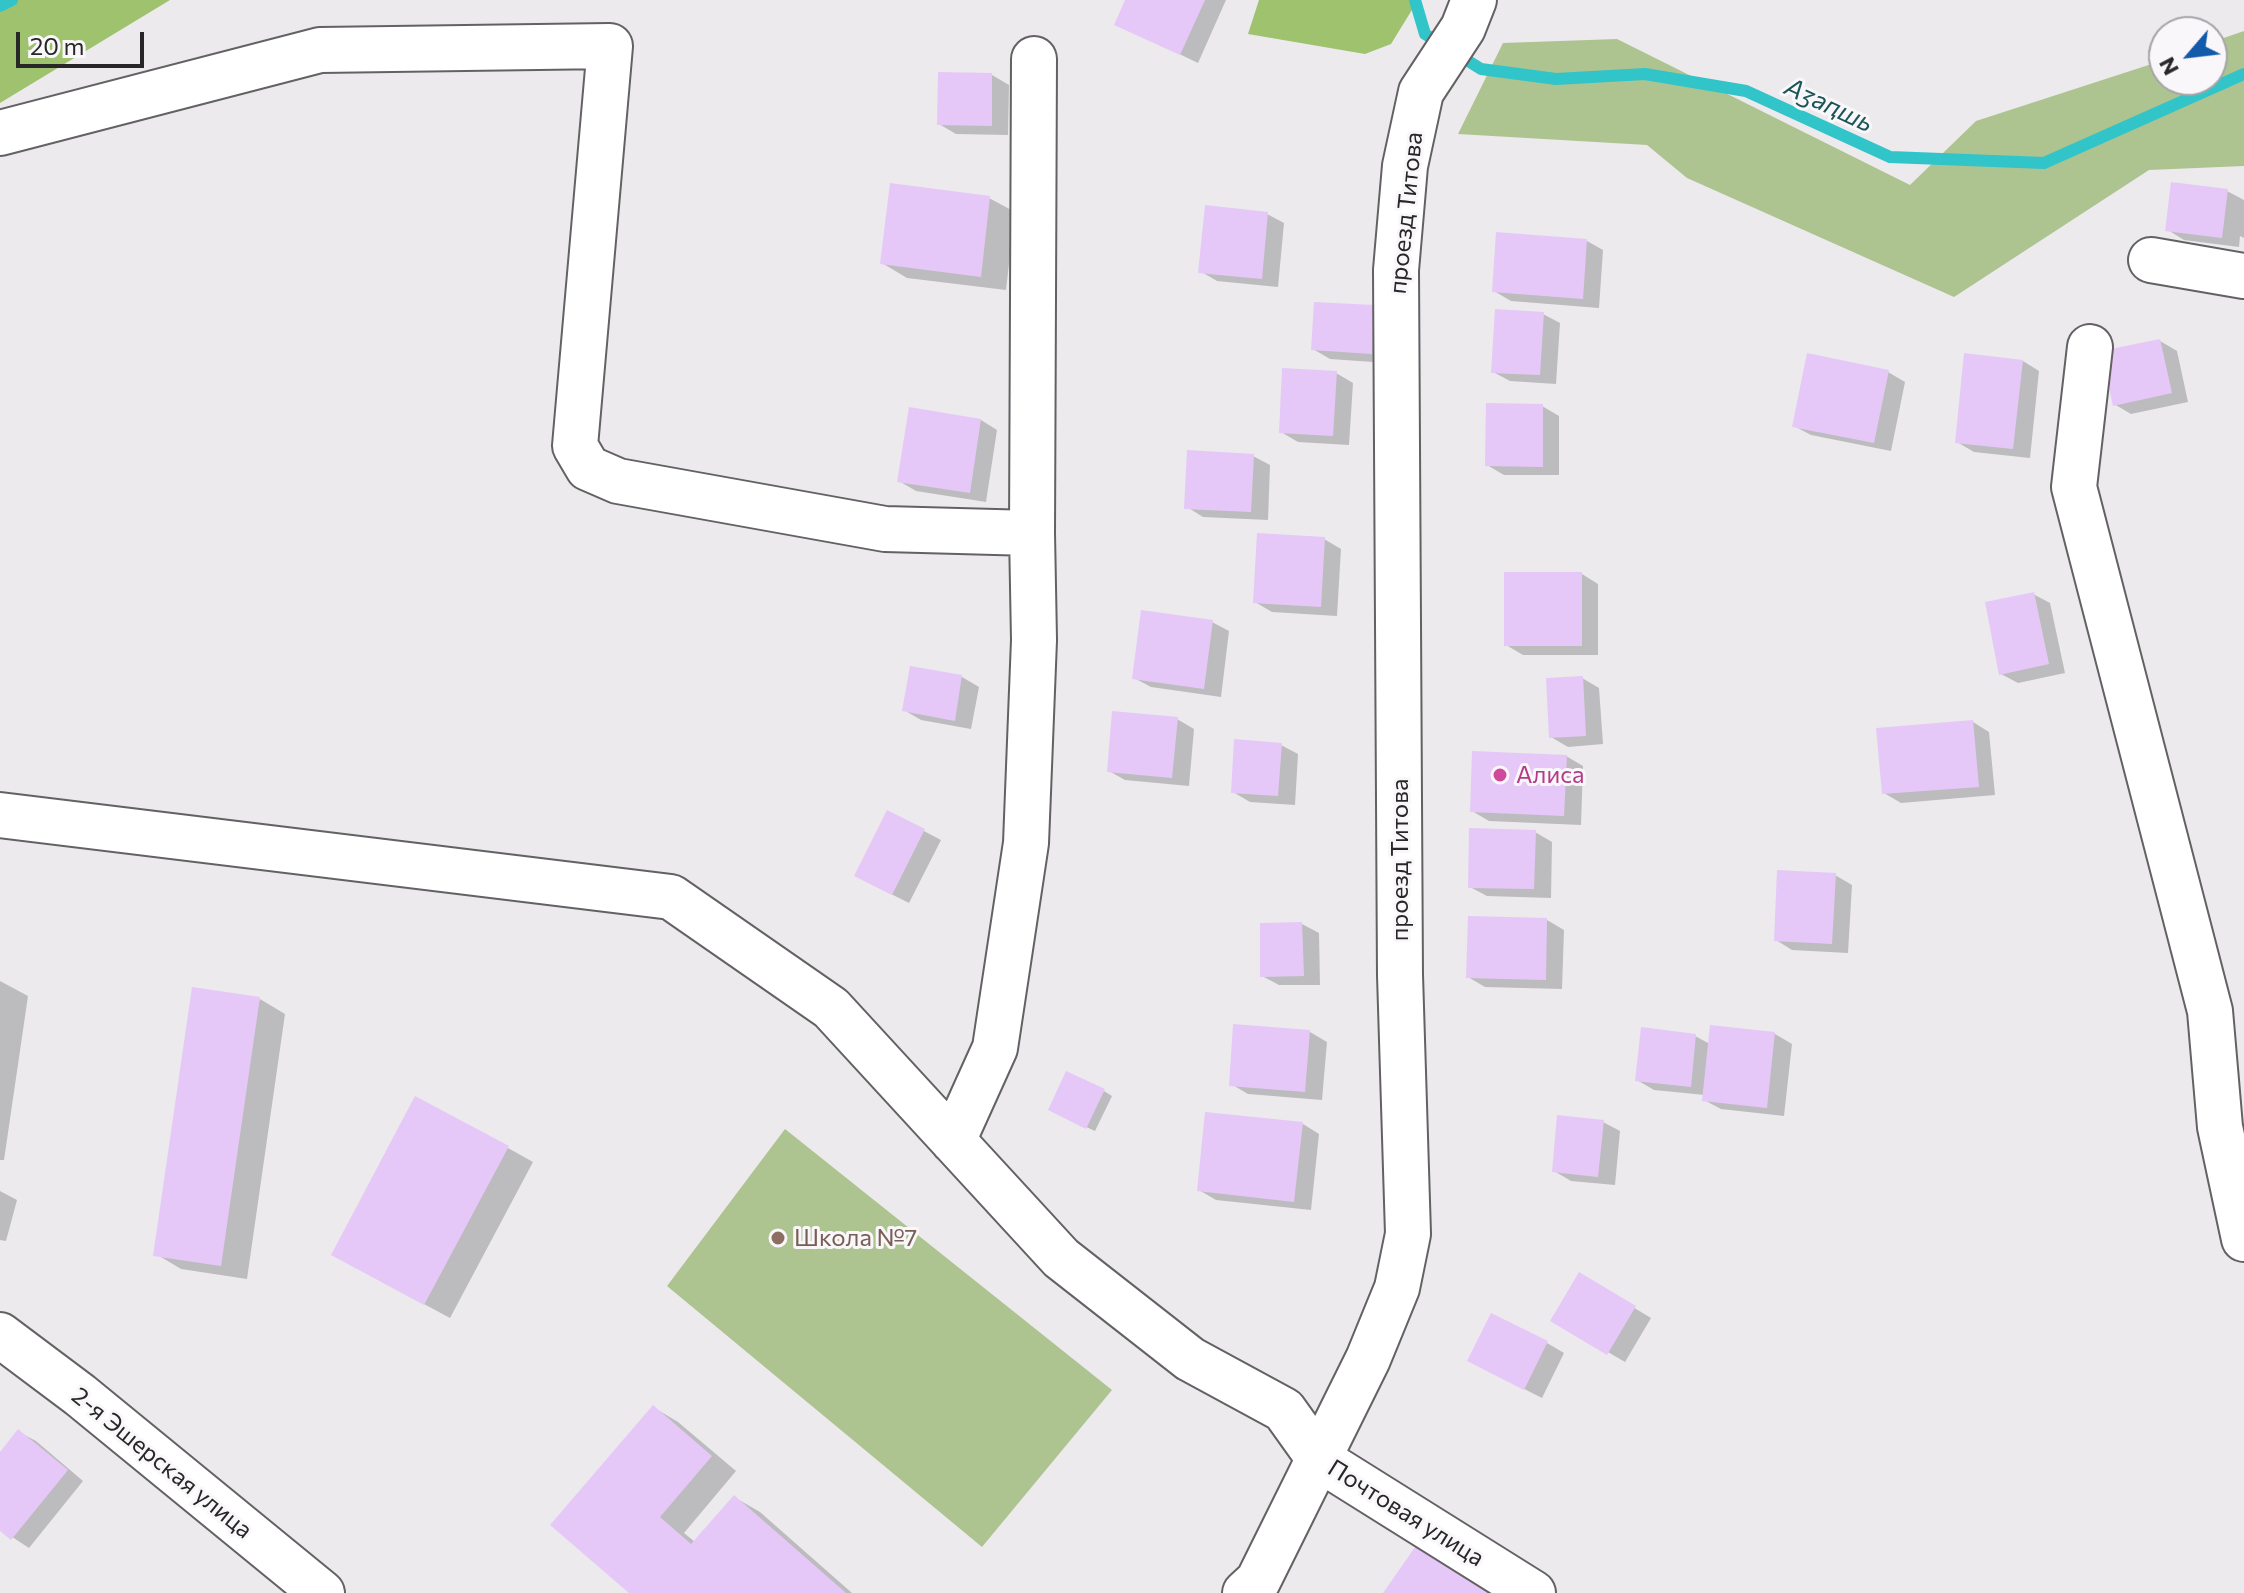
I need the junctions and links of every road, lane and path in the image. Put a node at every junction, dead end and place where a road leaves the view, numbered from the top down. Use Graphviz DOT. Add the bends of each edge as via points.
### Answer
graph roads {
  1 [pos="1469,14"];
  2 [pos="1034,59"];
  3 [pos="0,133"];
  4 [pos="2151,260"];
  5 [pos="2244,276"];
  6 [pos="2090,347"];
  7 [pos="1032,533"];
  8 [pos="0,815"];
  9 [pos="2227,1005"];
  10 [pos="953,1141"];
  11 [pos="2244,1239"];
  12 [pos="0,1335"];
  13 [pos="1319,1459"];
  14 [pos="1260,1589"];
  15 [pos="322,1593"];
  16 [pos="1533,1593"];
  1 -- 13 [label="street, проезд Титова" via="1421,92 1405,166 1396,270 1400,975 1408,1234 1397,1288"];
  2 -- 7 [label="street"];
  3 -- 7 [label="street" via="320,50 610,46 575,446 588,468 618,481 885,529"];
  4 -- 5 [label="street"];
  6 -- 9 [label="street" via="2074,487"];
  7 -- 10 [label="street" via="1034,640 1026,843 995,1048"];
  8 -- 10 [label="street" via="671,897 831,1008"];
  9 -- 11 [label="street" via="2220,1127"];
  10 -- 13 [label="street" via="1061,1258 1190,1359 1284,1410"];
  12 -- 15 [label="street, 2-я Эшерская улица"];
  13 -- 14 [label="street, проезд Титова"];
  13 -- 16 [label="street, Почтовая улица"];
}
